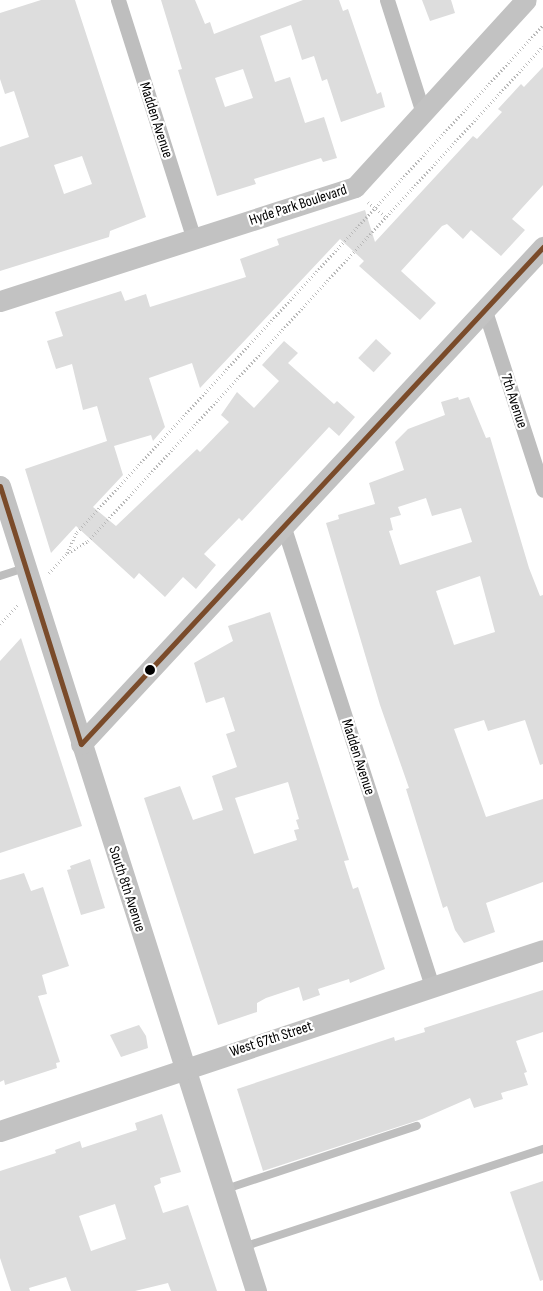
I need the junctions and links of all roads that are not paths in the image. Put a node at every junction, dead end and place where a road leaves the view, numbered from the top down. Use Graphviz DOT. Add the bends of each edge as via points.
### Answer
graph roads {
  1 [pos="118,0"];
  2 [pos="388,0"];
  3 [pos="526,0"];
  4 [pos="423,113"];
  5 [pos="194,239"];
  6 [pos="543,247"];
  7 [pos="0,302"];
  8 [pos="485,311"];
  9 [pos="0,486"];
  10 [pos="543,490"];
  11 [pos="284,528"];
  12 [pos="26,567"];
  13 [pos="0,576"];
  14 [pos="81,744"];
  15 [pos="543,950"];
  16 [pos="432,986"];
  17 [pos="184,1067"];
  18 [pos="417,1126"];
  19 [pos="0,1131"];
  20 [pos="543,1149"];
  21 [pos="224,1190"];
  22 [pos="242,1248"];
  23 [pos="256,1291"];
  1 -- 5 [label="street, Madden Avenue"];
  2 -- 4 [label="street"];
  3 -- 4 [label="street, Hyde Park Boulevard"];
  4 -- 5 [label="street, Hyde Park Boulevard" via="355,187"];
  5 -- 7 [label="street, Hyde Park Boulevard"];
  6 -- 8 [label="street"];
  8 -- 10 [label="street, 7th Avenue"];
  8 -- 11 [label="street"];
  9 -- 12 [label="street, South 8th Avenue"];
  11 -- 14 [label="street"];
  11 -- 16 [label="street, Madden Avenue"];
  12 -- 13 [label="lane"];
  12 -- 14 [label="street, South 8th Avenue"];
  14 -- 17 [label="street, South 8th Avenue"];
  15 -- 16 [label="street, West 67th Street"];
  16 -- 17 [label="street, West 67th Street"];
  17 -- 19 [label="street, West 67th Street"];
  17 -- 21 [label="street, South 8th Avenue"];
  18 -- 21 [label="lane"];
  20 -- 22 [label="lane"];
  21 -- 22 [label="street, South 8th Avenue"];
  22 -- 23 [label="street, South 8th Avenue"];
}
